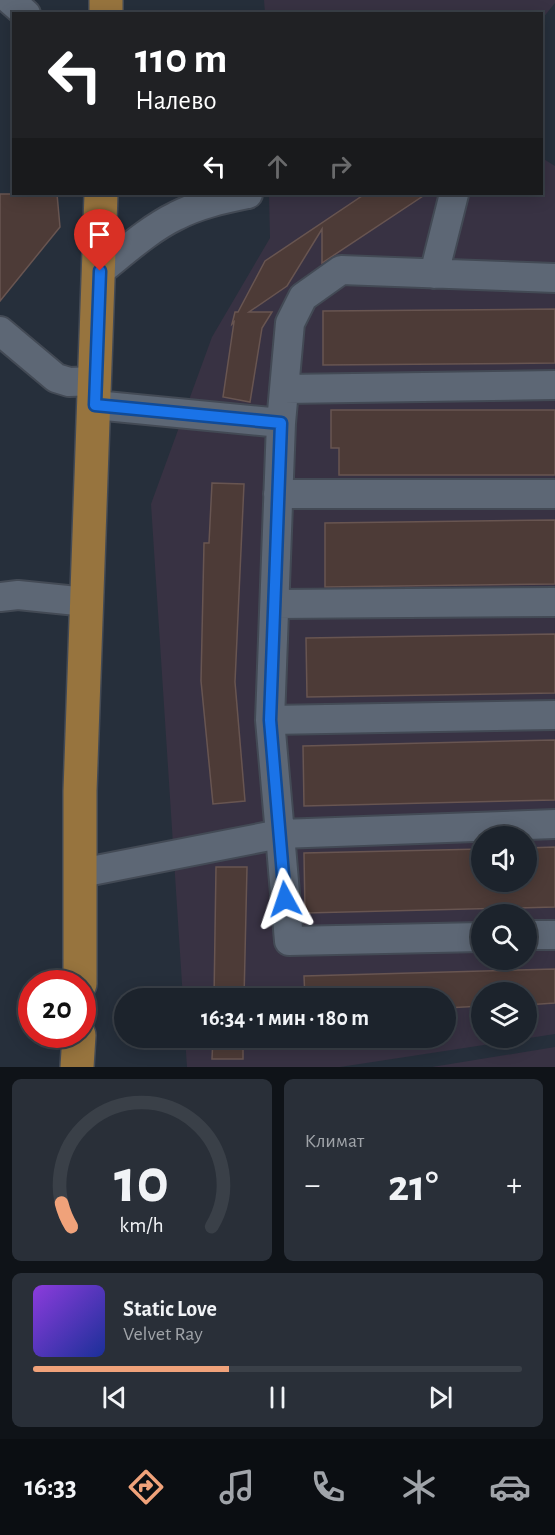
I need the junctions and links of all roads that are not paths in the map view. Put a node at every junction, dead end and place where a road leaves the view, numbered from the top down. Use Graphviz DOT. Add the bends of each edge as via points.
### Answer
graph roads {
  1 [pos="10,0"];
  2 [pos="24,12"];
  3 [pos="101,195"];
  4 [pos="244,195"];
  5 [pos="454,195"];
  6 [pos="100,271"];
  7 [pos="434,274"];
  8 [pos="555,279"];
  9 [pos="0,331"];
  10 [pos="555,385"];
  11 [pos="284,389"];
  12 [pos="96,393"];
  13 [pos="281,423"];
  14 [pos="278,494"];
  15 [pos="555,494"];
  16 [pos="0,597"];
  17 [pos="87,602"];
  18 [pos="555,602"];
  19 [pos="274,604"];
  20 [pos="555,715"];
  21 [pos="270,720"];
  22 [pos="555,824"];
  23 [pos="280,834"];
  24 [pos="81,873"];
  25 [pos="537,935"];
  26 [pos="555,935"];
  27 [pos="471,937"];
  28 [pos="80,970"];
  29 [pos="78,1048"];
  30 [pos="77,1067"];
  1 -- 2 [label="street"];
  3 -- 6 [label="main road"];
  4 -- 6 [label="street" via="210,202 176,216"];
  5 -- 7 [label="street"];
  6 -- 12 [label="main road"];
  7 -- 8 [label="street"];
  7 -- 11 [label="street" via="341,270 303,297 290,323"];
  9 -- 12 [label="street" via="56,378"];
  10 -- 11 [label="street"];
  11 -- 13 [label="street"];
  12 -- 13 [label="street"];
  12 -- 17 [label="main road"];
  13 -- 14 [label="street"];
  14 -- 15 [label="street"];
  14 -- 19 [label="street"];
  16 -- 17 [label="street" via="18,595"];
  17 -- 24 [label="main road"];
  18 -- 19 [label="street"];
  19 -- 21 [label="street"];
  20 -- 21 [label="street"];
  21 -- 23 [label="street"];
  22 -- 23 [label="street"];
  23 -- 24 [label="street"];
  23 -- 27 [label="street" via="289,942"];
  24 -- 28 [label="main road"];
  25 -- 26 [label="street"];
  29 -- 30 [label="main road"];
}
